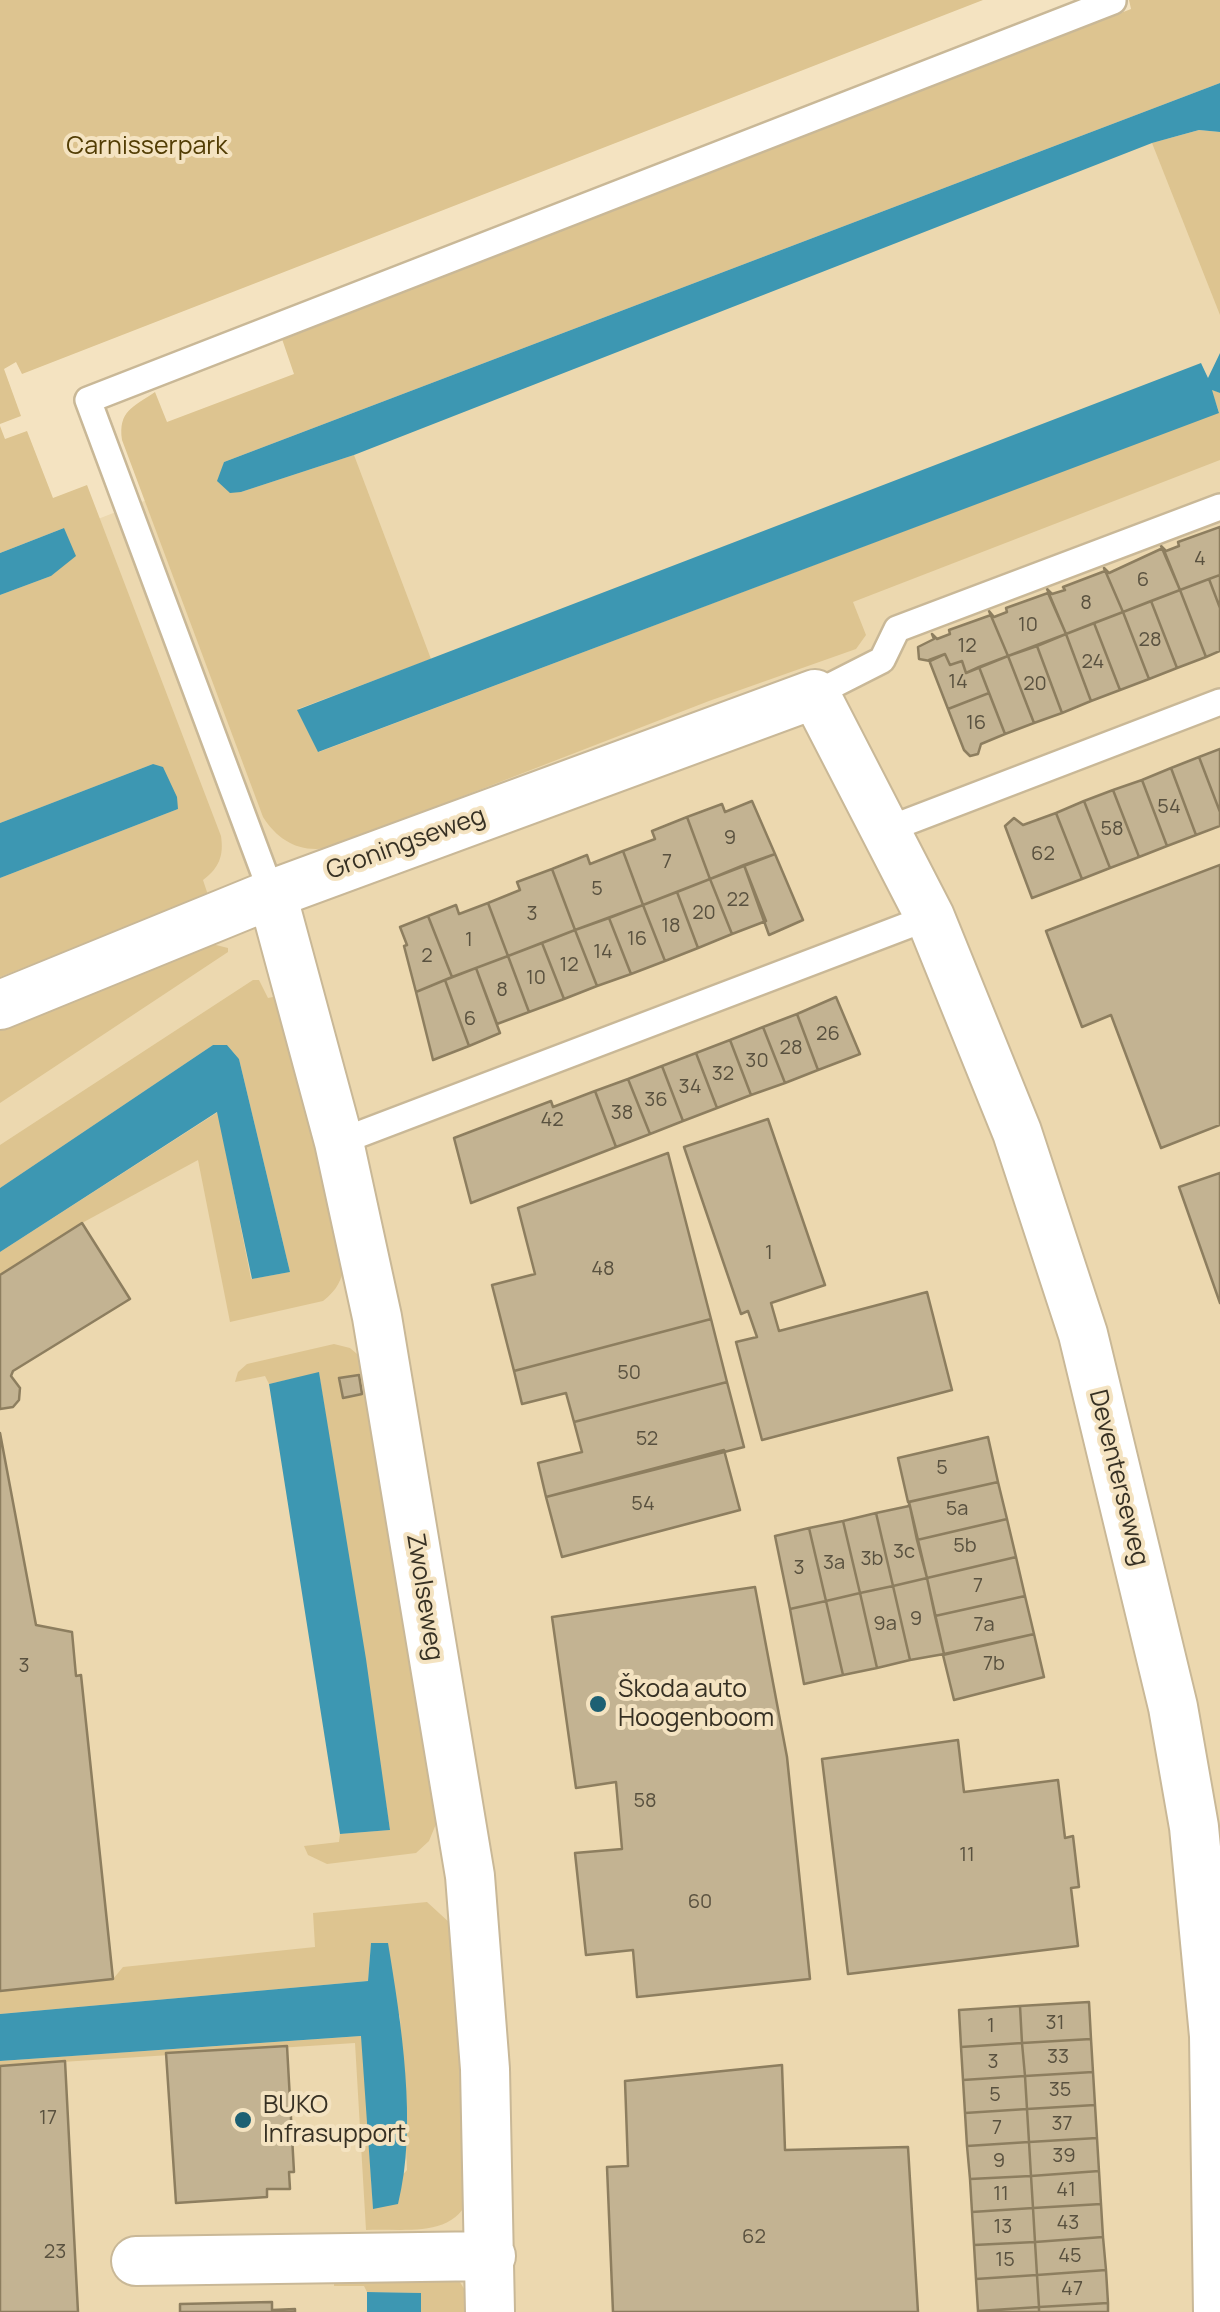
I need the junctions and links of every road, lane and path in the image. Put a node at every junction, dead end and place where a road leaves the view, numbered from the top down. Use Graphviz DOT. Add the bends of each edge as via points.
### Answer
graph roads {
  1 [pos="1112,0"];
  2 [pos="1220,507"];
  3 [pos="815,694"];
  4 [pos="1220,702"];
  5 [pos="886,830"];
  6 [pos="272,894"];
  7 [pos="930,917"];
  8 [pos="0,1005"];
  9 [pos="339,1142"];
  10 [pos="1207,1828"];
  11 [pos="491,2256"];
  12 [pos="136,2260"];
  13 [pos="490,2312"];
  14 [pos="1218,2312"];
  1 -- 6 [label="lane" via="88,400"];
  2 -- 3 [label="lane" via="897,630 882,660"];
  3 -- 5 [label="street, Deventerseweg"];
  3 -- 6 [label="street, Groningseweg"];
  4 -- 5 [label="lane"];
  5 -- 7 [label="street, Deventerseweg"];
  6 -- 8 [label="street, Groningseweg"];
  6 -- 9 [label="street, Zwolseweg"];
  7 -- 9 [label="lane"];
  7 -- 10 [label="street, Deventerseweg" via="1018,1132 1083,1334"];
  9 -- 11 [label="street, Zwolseweg" via="377,1317 470,1876"];
  10 -- 14 [label="street, Deventerseweg"];
  11 -- 12 [label="street"];
  11 -- 13 [label="street, Zwolseweg"];
}
